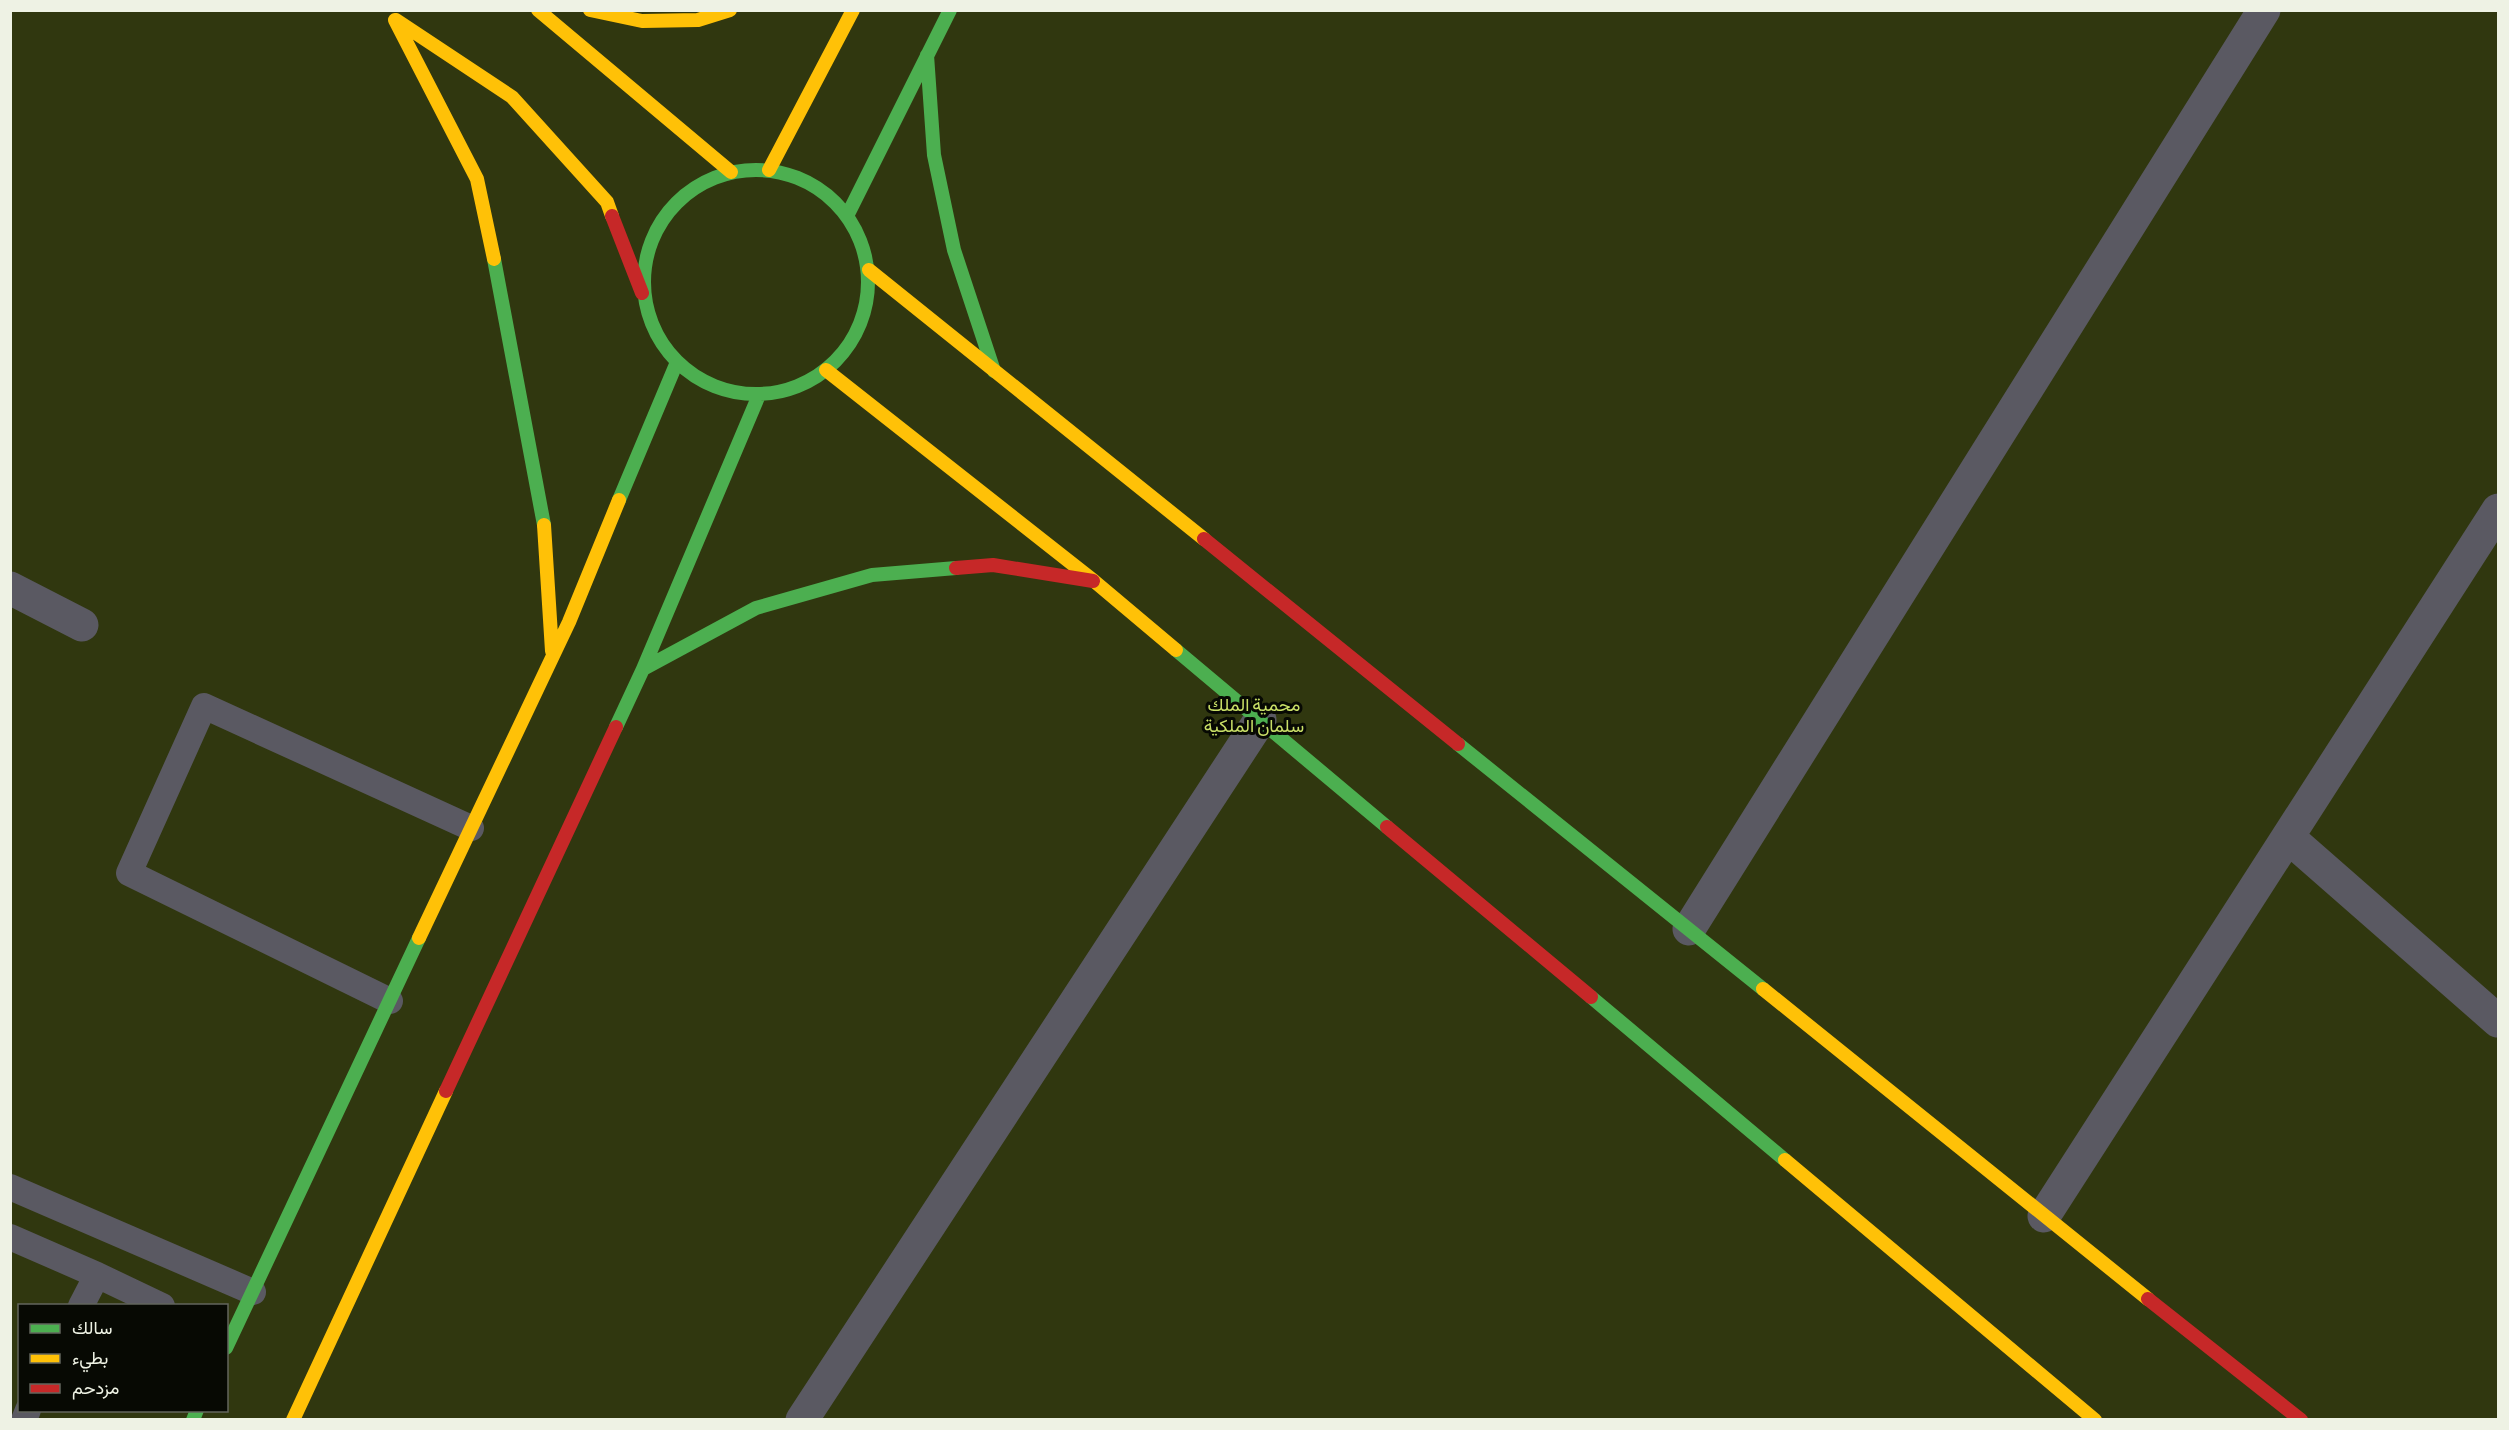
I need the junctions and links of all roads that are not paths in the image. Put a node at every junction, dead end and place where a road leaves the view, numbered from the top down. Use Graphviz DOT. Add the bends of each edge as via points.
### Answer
graph roads {
  1 [pos="538,10"];
  2 [pos="590,10"];
  3 [pos="730,10"];
  4 [pos="853,10"];
  5 [pos="950,10"];
  6 [pos="2264,10"];
  7 [pos="927,55"];
  8 [pos="770,170"];
  9 [pos="731,172"];
  10 [pos="847,216"];
  11 [pos="869,270"];
  12 [pos="646,304"];
  13 [pos="677,362"];
  14 [pos="826,370"];
  15 [pos="994,371"];
  16 [pos="759,395"];
  17 [pos="2499,510"];
  18 [pos="1094,581"];
  19 [pos="10,588"];
  20 [pos="82,625"];
  21 [pos="552,656"];
  22 [pos="643,669"];
  23 [pos="1260,720"];
  24 [pos="471,828"];
  25 [pos="2288,837"];
  26 [pos="1689,929"];
  27 [pos="390,1001"];
  28 [pos="2499,1021"];
  29 [pos="10,1187"];
  30 [pos="2044,1216"];
  31 [pos="10,1237"];
  32 [pos="96,1275"];
  33 [pos="253,1292"];
  34 [pos="82,1304"];
  35 [pos="160,1304"];
  36 [pos="228,1340"];
  37 [pos="293,1419"];
  38 [pos="802,1419"];
  39 [pos="2094,1419"];
  40 [pos="2301,1419"];
  1 -- 9 [label="street"];
  2 -- 3 [label="street" via="642,21 698,20"];
  4 -- 8 [label="street"];
  5 -- 7 [label="street"];
  6 -- 26 [label="street"];
  7 -- 10 [label="street"];
  7 -- 15 [label="street" via="934,155 951,239"];
  8 -- 9 [label="street"];
  8 -- 10 [label="street" via="799,177 827,193"];
  9 -- 12 [label="street" via="699,184 673,207 653,236 644,269"];
  10 -- 11 [label="street" via="862,241"];
  11 -- 14 [label="street" via="866,308 851,342"];
  11 -- 15 [label="street"];
  12 -- 13 [label="street" via="651,325"];
  12 -- 21 [label="street" via="607,202 512,97 391,17 477,179 545,531"];
  13 -- 16 [label="street" via="700,380 719,388"];
  13 -- 21 [label="street"];
  14 -- 16 [label="street" via="795,387"];
  14 -- 18 [label="street"];
  15 -- 26 [label="street"];
  16 -- 22 [label="street"];
  17 -- 25 [label="street"];
  18 -- 22 [label="street" via="993,566 872,575 756,608"];
  18 -- 23 [label="street"];
  19 -- 20 [label="street"];
  21 -- 24 [label="street"];
  22 -- 37 [label="street"];
  23 -- 38 [label="street"];
  23 -- 39 [label="street"];
  24 -- 27 [label="street"];
  24 -- 27 [label="lane" via="204,706 129,873"];
  25 -- 28 [label="street"];
  25 -- 30 [label="street"];
  26 -- 30 [label="street"];
  27 -- 33 [label="street"];
  29 -- 33 [label="lane"];
  30 -- 40 [label="street"];
  31 -- 32 [label="lane"];
  32 -- 34 [label="lane"];
  32 -- 35 [label="lane"];
  33 -- 36 [label="street"];
}
